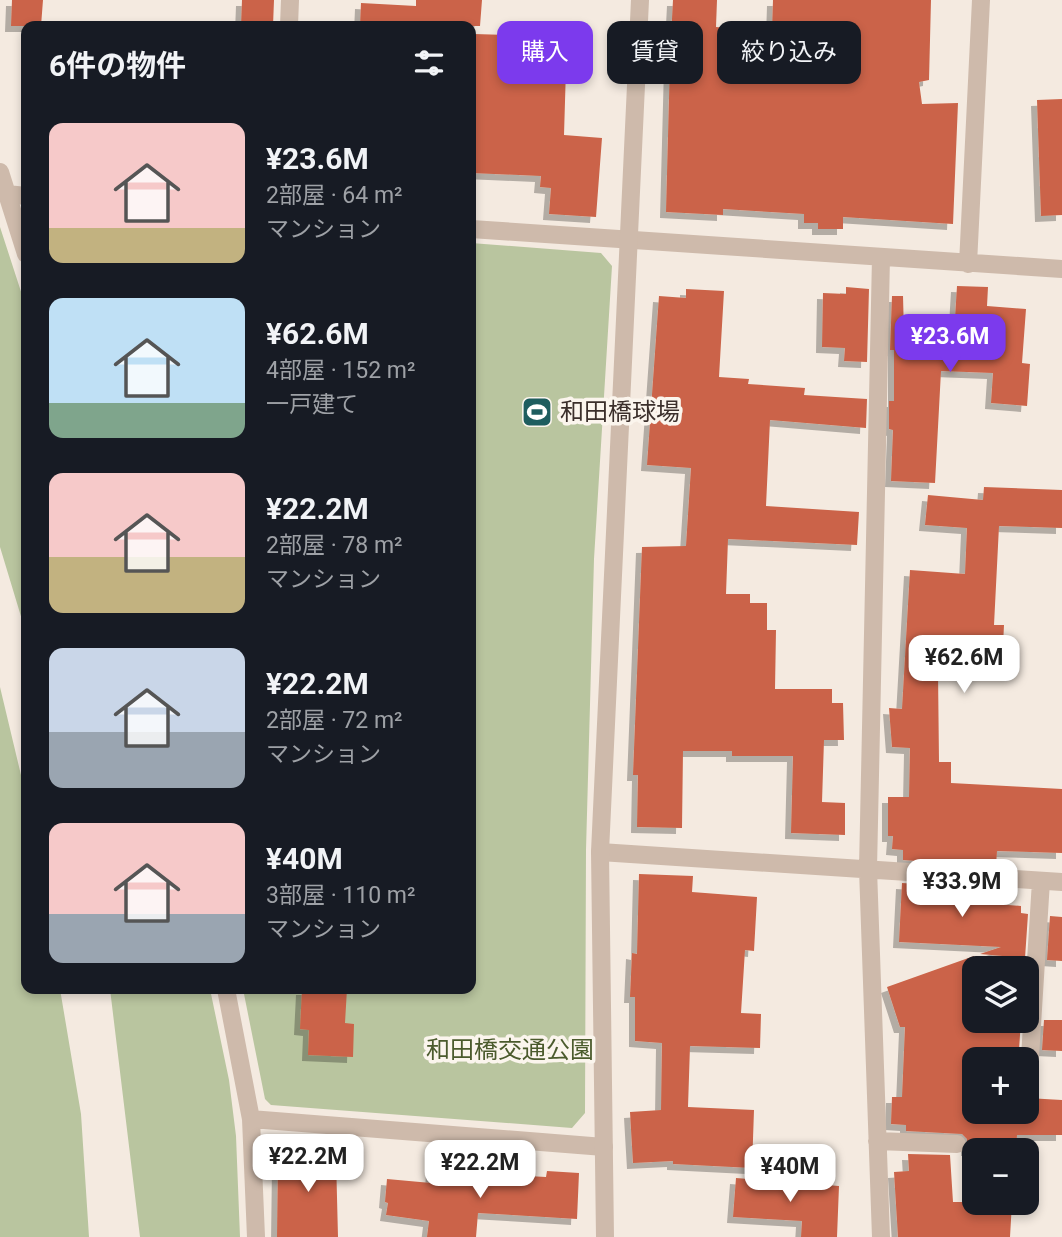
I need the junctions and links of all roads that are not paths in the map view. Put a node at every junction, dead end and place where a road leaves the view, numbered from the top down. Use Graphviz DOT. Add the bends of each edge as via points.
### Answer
graph roads {
  1 [pos="290,0"];
  2 [pos="640,0"];
  3 [pos="981,0"];
  4 [pos="289,21"];
  5 [pos="0,172"];
  6 [pos="7,194"];
  7 [pos="21,195"];
  8 [pos="476,229"];
  9 [pos="21,238"];
  10 [pos="629,238"];
  11 [pos="881,257"];
  12 [pos="968,264"];
  13 [pos="1062,270"];
  14 [pos="600,852"];
  15 [pos="867,869"];
  16 [pos="1041,881"];
  17 [pos="1062,882"];
  18 [pos="227,994"];
  19 [pos="1031,1047"];
  20 [pos="251,1119"];
  21 [pos="877,1141"];
  22 [pos="957,1144"];
  23 [pos="604,1147"];
  24 [pos="256,1237"];
  25 [pos="605,1237"];
  26 [pos="881,1237"];
  1 -- 4 [label="street"];
  2 -- 10 [label="street"];
  3 -- 12 [label="street"];
  5 -- 6 [label="street"];
  6 -- 7 [label="street"];
  6 -- 9 [label="street"];
  8 -- 10 [label="street"];
  10 -- 11 [label="street"];
  10 -- 14 [label="street"];
  11 -- 12 [label="street"];
  11 -- 15 [label="street"];
  12 -- 13 [label="street"];
  14 -- 15 [label="street"];
  14 -- 23 [label="street"];
  15 -- 16 [label="street"];
  15 -- 21 [label="street"];
  16 -- 17 [label="street"];
  16 -- 19 [label="street"];
  18 -- 20 [label="street"];
  20 -- 23 [label="street"];
  20 -- 24 [label="street"];
  21 -- 22 [label="street"];
  21 -- 26 [label="street"];
  23 -- 25 [label="street"];
}
